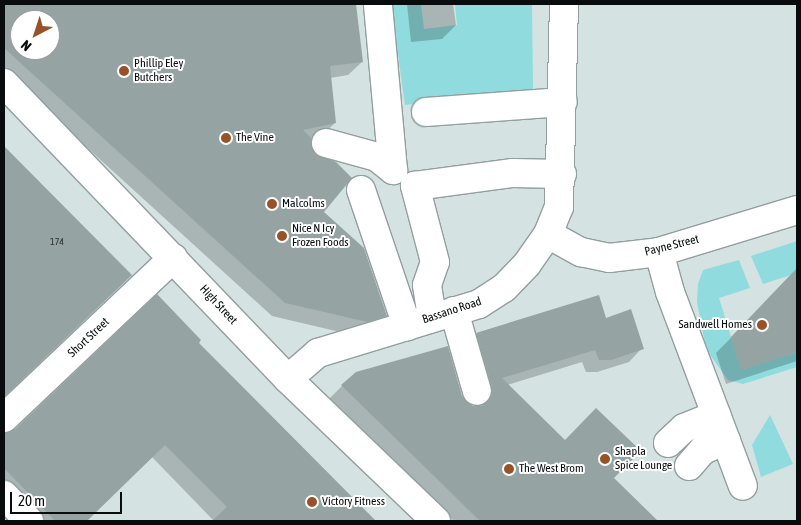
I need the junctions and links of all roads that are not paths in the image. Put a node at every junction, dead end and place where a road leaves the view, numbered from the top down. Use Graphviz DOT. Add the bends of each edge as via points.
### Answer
graph roads {
  1 [pos="378,4"];
  2 [pos="564,4"];
  3 [pos="4,83"];
  4 [pos="563,102"];
  5 [pos="426,112"];
  6 [pos="326,143"];
  7 [pos="562,174"];
  8 [pos="404,178"];
  9 [pos="361,190"];
  10 [pos="797,210"];
  11 [pos="548,234"];
  12 [pos="660,252"];
  13 [pos="173,258"];
  14 [pos="431,318"];
  15 [pos="288,379"];
  16 [pos="477,391"];
  17 [pos="4,418"];
  18 [pos="721,427"];
  19 [pos="668,443"];
  20 [pos="690,466"];
  21 [pos="743,486"];
  22 [pos="4,495"];
  23 [pos="29,521"];
  24 [pos="436,521"];
  1 -- 8 [label="street"];
  2 -- 4 [label="street, Bassano Road"];
  3 -- 13 [label="street, High Street"];
  4 -- 5 [label="street"];
  4 -- 7 [label="street, Bassano Road"];
  6 -- 8 [label="street" via="377,157"];
  7 -- 8 [label="street"];
  7 -- 11 [label="street, Bassano Road" via="560,207"];
  8 -- 14 [label="street" via="435,262 427,285"];
  9 -- 14 [label="street"];
  10 -- 12 [label="street, Payne Street"];
  11 -- 12 [label="street, Payne Street" via="581,252 609,258"];
  11 -- 14 [label="street, Bassano Road" via="527,264 504,288 479,304"];
  12 -- 18 [label="street" via="670,292"];
  13 -- 15 [label="street, High Street"];
  13 -- 17 [label="street, Short Street"];
  14 -- 15 [label="street, Bassano Road" via="318,353"];
  14 -- 16 [label="street"];
  15 -- 24 [label="street, High Street"];
  18 -- 19 [label="street" via="684,428"];
  18 -- 20 [label="street"];
  18 -- 21 [label="street"];
  22 -- 23 [label="street"];
}
